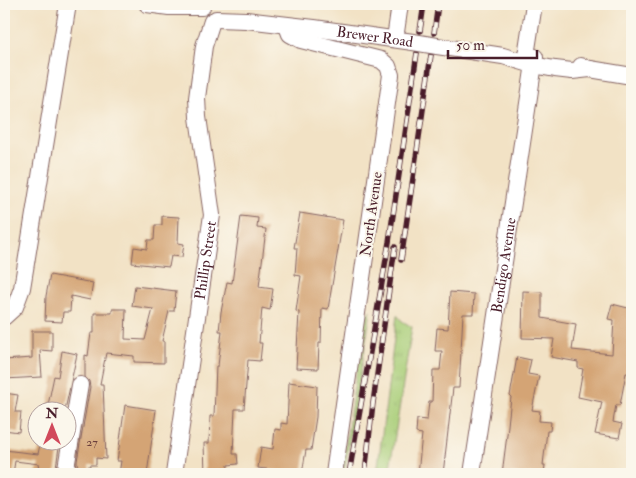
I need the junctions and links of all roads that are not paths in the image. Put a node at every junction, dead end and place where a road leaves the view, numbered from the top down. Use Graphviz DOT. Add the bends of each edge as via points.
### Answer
graph roads {
  1 [pos="68,4"];
  2 [pos="147,4"];
  3 [pos="400,4"];
  4 [pos="534,4"];
  5 [pos="209,11"];
  6 [pos="287,26"];
  7 [pos="394,39"];
  8 [pos="530,60"];
  9 [pos="632,76"];
  10 [pos="4,317"];
  11 [pos="80,385"];
  12 [pos="65,474"];
  13 [pos="174,474"];
  14 [pos="334,474"];
  15 [pos="472,474"];
  1 -- 10 [label="street" via="22,288 16,307"];
  2 -- 5 [label="street, Brewer Road"];
  3 -- 7 [label="street"];
  4 -- 8 [label="street, Bendigo Avenue"];
  5 -- 6 [label="street, Brewer Road"];
  5 -- 13 [label="street, Phillip Street" via="197,98 212,215"];
  6 -- 7 [label="street, Brewer Road"];
  6 -- 14 [label="street, North Avenue" via="290,34 301,40 381,60 391,75"];
  7 -- 8 [label="street, Brewer Road, bridge"];
  8 -- 9 [label="street, Brewer Road" via="572,71"];
  8 -- 15 [label="street, Bendigo Avenue"];
  11 -- 12 [label="street"];
}
